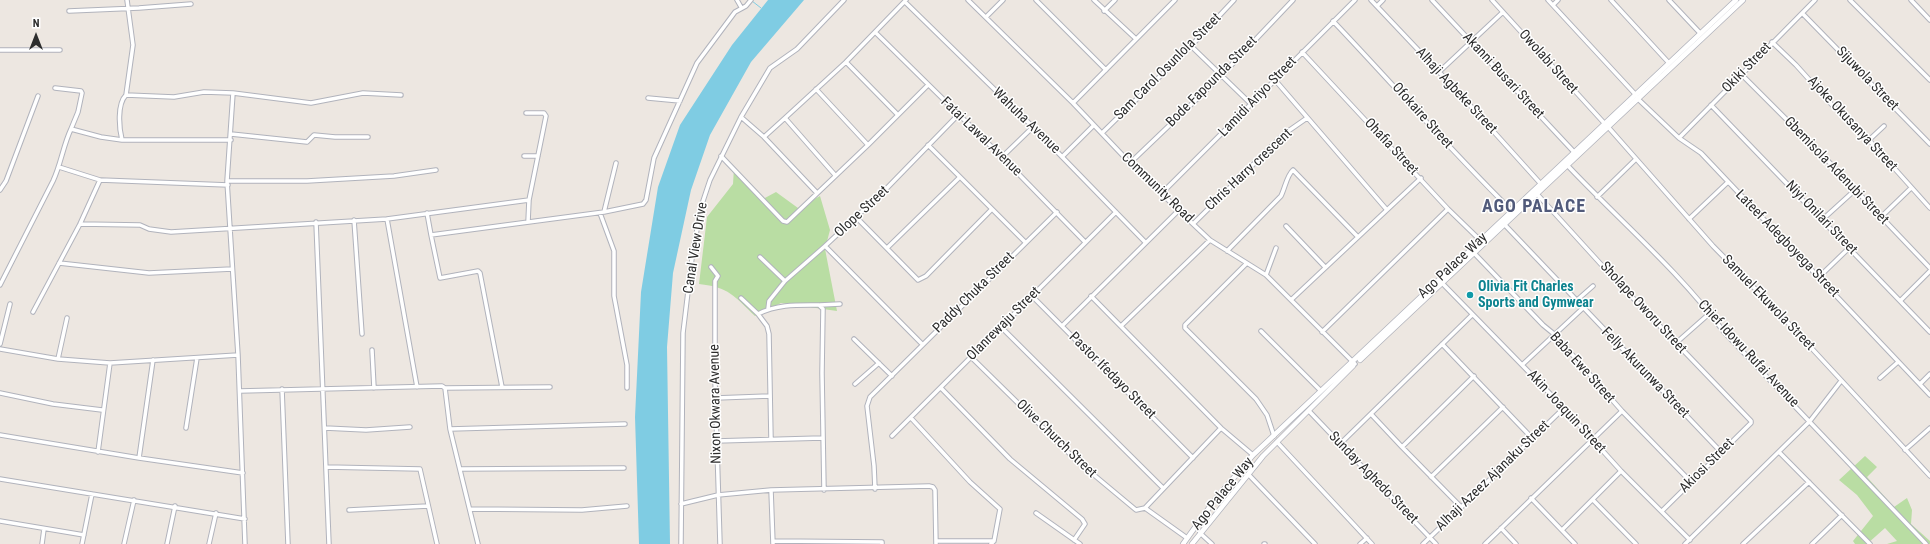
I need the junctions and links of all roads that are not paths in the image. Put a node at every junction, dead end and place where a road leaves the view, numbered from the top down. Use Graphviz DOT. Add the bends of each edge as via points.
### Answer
graph roads {
  1 [pos="127,0"];
  2 [pos="737,0"];
  3 [pos="751,0"];
  4 [pos="844,0"];
  5 [pos="968,0"];
  6 [pos="1003,0"];
  7 [pos="1036,0"];
  8 [pos="1094,0"];
  9 [pos="1115,0"];
  10 [pos="1175,0"];
  11 [pos="1234,0"];
  12 [pos="1293,0"];
  13 [pos="1355,0"];
  14 [pos="1371,0"];
  15 [pos="1383,0"];
  16 [pos="1432,0"];
  17 [pos="1492,0"];
  18 [pos="1548,0"];
  19 [pos="1558,0"];
  20 [pos="1611,0"];
  21 [pos="1669,0"];
  22 [pos="1743,0"];
  23 [pos="1815,0"];
  24 [pos="1850,0"];
  25 [pos="1911,0"];
  26 [pos="905,1"];
  27 [pos="1732,1"];
  28 [pos="191,4"];
  29 [pos="1553,5"];
  30 [pos="1377,6"];
  31 [pos="741,7"];
  32 [pos="128,9"];
  33 [pos="1104,10"];
  34 [pos="69,11"];
  35 [pos="1503,12"];
  36 [pos="1803,14"];
  37 [pos="986,18"];
  38 [pos="1930,20"];
  39 [pos="1333,21"];
  40 [pos="876,33"];
  41 [pos="1700,33"];
  42 [pos="1136,39"];
  43 [pos="1772,42"];
  44 [pos="1471,44"];
  45 [pos="1191,46"];
  46 [pos="0,50"];
  47 [pos="60,50"];
  48 [pos="1302,52"];
  49 [pos="846,62"];
  50 [pos="1668,62"];
  51 [pos="1106,70"];
  52 [pos="1439,72"];
  53 [pos="1741,74"];
  54 [pos="1222,75"];
  55 [pos="1275,80"];
  56 [pos="1930,80"];
  57 [pos="928,84"];
  58 [pos="55,88"];
  59 [pos="816,89"];
  60 [pos="233,92"];
  61 [pos="1635,94"];
  62 [pos="126,95"];
  63 [pos="401,95"];
  64 [pos="38,96"];
  65 [pos="648,98"];
  66 [pos="1638,99"];
  67 [pos="680,101"];
  68 [pos="1073,102"];
  69 [pos="1251,104"];
  70 [pos="1711,104"];
  71 [pos="526,113"];
  72 [pos="898,115"];
  73 [pos="958,115"];
  74 [pos="741,117"];
  75 [pos="784,118"];
  76 [pos="1308,118"];
  77 [pos="1094,124"];
  78 [pos="1605,124"];
  79 [pos="1884,126"];
  80 [pos="1033,127"];
  81 [pos="1609,128"];
  82 [pos="71,129"];
  83 [pos="1102,133"];
  84 [pos="231,134"];
  85 [pos="368,137"];
  86 [pos="764,137"];
  87 [pos="1679,138"];
  88 [pos="1592,139"];
  89 [pos="122,140"];
  90 [pos="231,140"];
  91 [pos="1869,140"];
  92 [pos="1586,144"];
  93 [pos="1930,144"];
  94 [pos="868,145"];
  95 [pos="928,145"];
  96 [pos="1574,152"];
  97 [pos="524,156"];
  98 [pos="538,156"];
  99 [pos="721,156"];
  100 [pos="1002,157"];
  101 [pos="1062,157"];
  102 [pos="1636,159"];
  103 [pos="616,163"];
  104 [pos="1130,163"];
  105 [pos="1568,166"];
  106 [pos="59,167"];
  107 [pos="436,170"];
  108 [pos="836,175"];
  109 [pos="960,178"];
  110 [pos="1420,178"];
  111 [pos="100,180"];
  112 [pos="1728,182"];
  113 [pos="228,183"];
  114 [pos="1540,183"];
  115 [pos="1911,188"];
  116 [pos="0,190"];
  117 [pos="1855,190"];
  118 [pos="817,193"];
  119 [pos="1162,193"];
  120 [pos="1537,194"];
  121 [pos="1597,197"];
  122 [pos="529,200"];
  123 [pos="1930,208"];
  124 [pos="1448,209"];
  125 [pos="992,210"];
  126 [pos="1179,210"];
  127 [pos="1387,210"];
  128 [pos="1512,211"];
  129 [pos="602,212"];
  130 [pos="1057,212"];
  131 [pos="1116,212"];
  132 [pos="427,214"];
  133 [pos="856,217"];
  134 [pos="1881,217"];
  135 [pos="387,219"];
  136 [pos="1689,219"];
  137 [pos="354,220"];
  138 [pos="1822,220"];
  139 [pos="316,222"];
  140 [pos="528,222"];
  141 [pos="80,224"];
  142 [pos="1193,224"];
  143 [pos="1504,224"];
  144 [pos="1286,226"];
  145 [pos="230,227"];
  146 [pos="431,236"];
  147 [pos="1358,237"];
  148 [pos="1210,240"];
  149 [pos="1480,240"];
  150 [pos="1025,242"];
  151 [pos="1085,242"];
  152 [pos="1146,242"];
  153 [pos="825,246"];
  154 [pos="887,248"];
  155 [pos="1276,248"];
  156 [pos="1849,248"];
  157 [pos="1227,251"];
  158 [pos="1474,253"];
  159 [pos="760,257"];
  160 [pos="59,263"];
  161 [pos="1246,264"];
  162 [pos="711,266"];
  163 [pos="1325,267"];
  164 [pos="232,269"];
  165 [pos="1930,270"];
  166 [pos="1266,275"];
  167 [pos="1819,277"];
  168 [pos="784,281"];
  169 [pos="1442,284"];
  170 [pos="0,285"];
  171 [pos="1593,286"];
  172 [pos="1032,296"];
  173 [pos="1091,296"];
  174 [pos="741,298"];
  175 [pos="1291,300"];
  176 [pos="1576,301"];
  177 [pos="1900,301"];
  178 [pos="10,304"];
  179 [pos="840,304"];
  180 [pos="819,305"];
  181 [pos="1583,308"];
  182 [pos="768,309"];
  183 [pos="33,312"];
  184 [pos="1710,313"];
  185 [pos="758,314"];
  186 [pos="1472,315"];
  187 [pos="67,318"];
  188 [pos="1062,326"];
  189 [pos="1121,326"];
  190 [pos="1001,327"];
  191 [pos="1261,331"];
  192 [pos="1322,332"];
  193 [pos="1930,332"];
  194 [pos="362,334"];
  195 [pos="1554,334"];
  196 [pos="854,339"];
  197 [pos="1676,343"];
  198 [pos="0,344"];
  199 [pos="922,344"];
  200 [pos="1442,344"];
  201 [pos="0,349"];
  202 [pos="372,350"];
  203 [pos="238,355"];
  204 [pos="971,357"];
  205 [pos="197,358"];
  206 [pos="58,359"];
  207 [pos="153,360"];
  208 [pos="1898,362"];
  209 [pos="110,363"];
  210 [pos="879,363"];
  211 [pos="1354,363"];
  212 [pos="1522,365"];
  213 [pos="1930,374"];
  214 [pos="892,376"];
  215 [pos="1474,376"];
  216 [pos="1880,378"];
  217 [pos="1841,381"];
  218 [pos="855,384"];
  219 [pos="1920,384"];
  220 [pos="417,387"];
  221 [pos="502,387"];
  222 [pos="550,387"];
  223 [pos="324,388"];
  224 [pos="374,388"];
  225 [pos="445,388"];
  226 [pos="627,388"];
  227 [pos="941,388"];
  228 [pos="282,389"];
  229 [pos="240,391"];
  230 [pos="1321,391"];
  231 [pos="0,393"];
  232 [pos="1930,395"];
  233 [pos="769,396"];
  234 [pos="716,398"];
  235 [pos="1503,407"];
  236 [pos="1564,408"];
  237 [pos="102,410"];
  238 [pos="1309,411"];
  239 [pos="1622,411"];
  240 [pos="1371,414"];
  241 [pos="911,418"];
  242 [pos="1751,421"];
  243 [pos="1810,421"];
  244 [pos="625,424"];
  245 [pos="410,427"];
  246 [pos="186,428"];
  247 [pos="325,428"];
  248 [pos="1221,428"];
  249 [pos="1930,428"];
  250 [pos="450,429"];
  251 [pos="0,435"];
  252 [pos="892,436"];
  253 [pos="1274,436"];
  254 [pos="822,438"];
  255 [pos="1532,438"];
  256 [pos="771,439"];
  257 [pos="1593,440"];
  258 [pos="716,441"];
  259 [pos="1277,442"];
  260 [pos="1341,443"];
  261 [pos="1402,448"];
  262 [pos="1905,450"];
  263 [pos="98,452"];
  264 [pos="1722,452"];
  265 [pos="1779,452"];
  266 [pos="1254,455"];
  267 [pos="139,458"];
  268 [pos="1192,458"];
  269 [pos="326,467"];
  270 [pos="624,468"];
  271 [pos="460,469"];
  272 [pos="1621,471"];
  273 [pos="243,473"];
  274 [pos="1248,474"];
  275 [pos="1930,476"];
  276 [pos="1431,477"];
  277 [pos="0,479"];
  278 [pos="1691,482"];
  279 [pos="1809,482"];
  280 [pos="1163,488"];
  281 [pos="875,489"];
  282 [pos="771,490"];
  283 [pos="824,490"];
  284 [pos="1220,493"];
  285 [pos="92,494"];
  286 [pos="718,495"];
  287 [pos="1531,498"];
  288 [pos="1216,499"];
  289 [pos="134,500"];
  290 [pos="1226,500"];
  291 [pos="1592,500"];
  292 [pos="681,504"];
  293 [pos="175,506"];
  294 [pos="428,506"];
  295 [pos="627,506"];
  296 [pos="1221,506"];
  297 [pos="1461,507"];
  298 [pos="1145,508"];
  299 [pos="470,509"];
  300 [pos="349,510"];
  301 [pos="1662,511"];
  302 [pos="216,513"];
  303 [pos="1036,513"];
  304 [pos="1842,515"];
  305 [pos="245,519"];
  306 [pos="0,522"];
  307 [pos="44,528"];
  308 [pos="1501,528"];
  309 [pos="1562,530"];
  310 [pos="1200,533"];
  311 [pos="84,535"];
  312 [pos="1430,537"];
  313 [pos="1188,538"];
  314 [pos="1367,538"];
  315 [pos="1074,540"];
  316 [pos="1690,540"];
  317 [pos="936,542"];
  318 [pos="773,543"];
  319 [pos="825,543"];
  320 [pos="993,543"];
  321 [pos="42,544"];
  322 [pos="82,544"];
  323 [pos="124,544"];
  324 [pos="167,544"];
  325 [pos="209,544"];
  326 [pos="245,544"];
  327 [pos="288,544"];
  328 [pos="329,544"];
  329 [pos="437,544"];
  330 [pos="478,544"];
  331 [pos="681,544"];
  332 [pos="720,544"];
  333 [pos="882,544"];
  334 [pos="1080,544"];
  335 [pos="1183,544"];
  336 [pos="1192,544"];
  337 [pos="1212,544"];
  338 [pos="1315,544"];
  339 [pos="1360,544"];
  340 [pos="1372,544"];
  341 [pos="1423,544"];
  342 [pos="1436,544"];
  343 [pos="1485,544"];
  344 [pos="1516,544"];
  345 [pos="1575,544"];
  346 [pos="1636,544"];
  347 [pos="1686,544"];
  348 [pos="1743,544"];
  349 [pos="1812,544"];
  350 [pos="1870,544"];
  351 [pos="1926,544"];
  1 -- 32 [label="street"];
  2 -- 31 [label="street"];
  3 -- 31 [label="street" via="746,6"];
  4 -- 74 [label="street, Canal View Drive" via="797,49 770,68"];
  5 -- 37 [label="street, Community Road"];
  6 -- 37 [label="street"];
  7 -- 51 [label="street"];
  8 -- 33 [label="street"];
  9 -- 33 [label="street"];
  10 -- 42 [label="street"];
  11 -- 45 [label="street, Sam Carol Osunlola Street"];
  12 -- 54 [label="street, Bode Fapounda Street"];
  13 -- 39 [label="street, Lamidi Ariyo Street"];
  14 -- 30 [label="street, Alhaji Agbeke Street"];
  15 -- 30 [label="street"];
  16 -- 44 [label="street, Akanni Busari Street"];
  17 -- 35 [label="street, Owolabi Street"];
  18 -- 29 [label="street"];
  19 -- 29 [label="street"];
  20 -- 50 [label="street"];
  21 -- 41 [label="street"];
  22 -- 66 [label="main road, Ago Palace Way"];
  23 -- 36 [label="street, Okiki Street"];
  24 -- 56 [label="street"];
  25 -- 38 [label="street"];
  26 -- 40 [label="street"];
  26 -- 80 [label="street, Wahuha Avenue"];
  27 -- 41 [label="main road, Ago Palace Way"];
  28 -- 32 [label="street"];
  29 -- 61 [label="street"];
  30 -- 52 [label="street, Alhaji Agbeke Street"];
  31 -- 67 [label="street" via="697,63"];
  32 -- 34 [label="street"];
  32 -- 62 [label="street" via="133,45"];
  33 -- 42 [label="street"];
  35 -- 44 [label="street"];
  35 -- 78 [label="street, Owolabi Street"];
  36 -- 43 [label="street, Okiki Street"];
  36 -- 93 [label="street, Sijuwola Street"];
  37 -- 68 [label="street, Community Road"];
  39 -- 48 [label="street, Lamidi Ariyo Street"];
  39 -- 128 [label="street, Ofokaire Street"];
  40 -- 49 [label="street"];
  40 -- 57 [label="street, Fatai Lawal Avenue"];
  41 -- 50 [label="main road, Ago Palace Way"];
  42 -- 51 [label="street"];
  43 -- 53 [label="street, Okiki Street"];
  43 -- 91 [label="street, Ajoke Okusanya Street"];
  44 -- 52 [label="street"];
  44 -- 96 [label="street, Akanni Busari Street"];
  45 -- 54 [label="street"];
  45 -- 83 [label="street, Sam Carol Osunlola Street"];
  46 -- 47 [label="street"];
  48 -- 55 [label="street, Lamidi Ariyo Street"];
  48 -- 110 [label="street, Ohafia Street"];
  49 -- 59 [label="street"];
  49 -- 72 [label="street"];
  50 -- 61 [label="main road, Ago Palace Way"];
  51 -- 68 [label="street"];
  52 -- 114 [label="street, Alhaji Agbeke Street"];
  53 -- 70 [label="street, Okiki Street"];
  53 -- 117 [label="street, Gbemisola Adenubi Street"];
  54 -- 69 [label="street"];
  54 -- 104 [label="street, Bode Fapounda Street"];
  55 -- 69 [label="street, Lamidi Ariyo Street"];
  55 -- 76 [label="street"];
  57 -- 72 [label="street"];
  57 -- 73 [label="street, Fatai Lawal Avenue"];
  58 -- 82 [label="street" via="82,93"];
  59 -- 75 [label="street"];
  59 -- 94 [label="street"];
  60 -- 62 [label="street" via="204,92 174,97"];
  60 -- 63 [label="street" via="311,103 364,94"];
  60 -- 84 [label="street"];
  61 -- 78 [label="main road, Ago Palace Way"];
  62 -- 89 [label="street" via="119,123"];
  64 -- 116 [label="street" via="6,181"];
  65 -- 67 [label="street"];
  66 -- 81 [label="main road, Ago Palace Way"];
  66 -- 87 [label="street, Lateef Adegboyega Street"];
  67 -- 129 [label="street" via="654,158 646,202 642,205"];
  68 -- 77 [label="street, Community Road"];
  69 -- 119 [label="street, Lamidi Ariyo Street"];
  70 -- 87 [label="street, Okiki Street"];
  70 -- 138 [label="street, Niyi Onilari Street"];
  71 -- 98 [label="street" via="544,113 546,116"];
  72 -- 94 [label="street"];
  73 -- 95 [label="street, Olope Street"];
  73 -- 100 [label="street, Fatai Lawal Avenue"];
  74 -- 86 [label="street"];
  74 -- 99 [label="street, Canal View Drive"];
  75 -- 86 [label="street"];
  75 -- 108 [label="street"];
  76 -- 127 [label="street"];
  76 -- 142 [label="street, Chris Harry crescent" via="1284,134"];
  77 -- 83 [label="street, Community Road"];
  77 -- 101 [label="street"];
  78 -- 88 [label="main road, Ago Palace Way"];
  79 -- 91 [label="street"];
  80 -- 100 [label="street"];
  80 -- 101 [label="street, Wahuha Avenue"];
  81 -- 88 [label="main road, Ago Palace Way"];
  81 -- 102 [label="street, Samuel Ekuwola Street"];
  82 -- 89 [label="street"];
  82 -- 106 [label="street" via="64,144"];
  83 -- 104 [label="street, Community Road"];
  84 -- 85 [label="street" via="307,142 314,135"];
  84 -- 90 [label="street"];
  86 -- 118 [label="street"];
  87 -- 112 [label="street, Lateef Adegboyega Street" via="1701,153"];
  88 -- 92 [label="main road, Ago Palace Way"];
  89 -- 90 [label="street"];
  90 -- 113 [label="street"];
  91 -- 115 [label="street, Ajoke Okusanya Street"];
  92 -- 96 [label="main road, Ago Palace Way"];
  92 -- 105 [label="main road, Ago Palace Way"];
  94 -- 108 [label="street"];
  95 -- 109 [label="street"];
  95 -- 133 [label="street, Olope Street"];
  96 -- 114 [label="main road, Ago Palace Way"];
  97 -- 98 [label="street"];
  98 -- 122 [label="street"];
  99 -- 118 [label="street" via="783,221 789,221"];
  99 -- 292 [label="street, Canal View Drive" via="702,204 693,250 683,333"];
  100 -- 130 [label="street, Fatai Lawal Avenue"];
  101 -- 131 [label="street, Wahuha Avenue"];
  102 -- 121 [label="street"];
  102 -- 136 [label="street, Samuel Ekuwola Street"];
  103 -- 129 [label="street"];
  104 -- 119 [label="street, Community Road"];
  105 -- 120 [label="main road, Ago Palace Way"];
  105 -- 121 [label="street, Chief Idowu Rufai Avenue"];
  106 -- 111 [label="street"];
  106 -- 170 [label="street"];
  107 -- 113 [label="street" via="394,176"];
  108 -- 118 [label="street"];
  109 -- 125 [label="street"];
  109 -- 154 [label="street"];
  110 -- 124 [label="street, Ohafia Street"];
  110 -- 127 [label="street"];
  111 -- 113 [label="street"];
  111 -- 141 [label="street"];
  112 -- 136 [label="street"];
  112 -- 167 [label="street, Lateef Adegboyega Street"];
  113 -- 145 [label="street"];
  114 -- 128 [label="main road, Ago Palace Way"];
  115 -- 123 [label="street, Ajoke Okusanya Street"];
  115 -- 134 [label="street"];
  117 -- 134 [label="street, Gbemisola Adenubi Street"];
  117 -- 138 [label="street"];
  119 -- 126 [label="street, Community Road"];
  120 -- 143 [label="main road, Ago Palace Way"];
  120 -- 197 [label="street, Sholape Oworu Street"];
  121 -- 184 [label="street, Chief Idowu Rufai Avenue"];
  122 -- 132 [label="street"];
  122 -- 140 [label="street"];
  124 -- 149 [label="street, Ohafia Street"];
  124 -- 192 [label="street"];
  125 -- 150 [label="street"];
  125 -- 154 [label="street" via="922,279 918,280"];
  126 -- 142 [label="street, Community Road"];
  126 -- 152 [label="street, Pastor Ifedayo Street"];
  127 -- 147 [label="street"];
  128 -- 149 [label="main road, Ago Palace Way"];
  129 -- 140 [label="street"];
  129 -- 226 [label="street" via="614,251 614,296 627,365"];
  130 -- 150 [label="street, Paddy Chuka Street"];
  130 -- 151 [label="street, Fatai Lawal Avenue"];
  131 -- 151 [label="street, Olanrewaju Street"];
  131 -- 152 [label="street, Wahuha Avenue"];
  132 -- 135 [label="street"];
  132 -- 146 [label="street"];
  133 -- 153 [label="street, Olope Street"];
  133 -- 154 [label="street"];
  134 -- 165 [label="street, Gbemisola Adenubi Street"];
  135 -- 137 [label="street"];
  135 -- 220 [label="street"];
  136 -- 217 [label="street, Samuel Ekuwola Street"];
  137 -- 139 [label="street"];
  137 -- 194 [label="street"];
  138 -- 156 [label="street, Niyi Onilari Street"];
  139 -- 145 [label="street"];
  139 -- 223 [label="street"];
  140 -- 146 [label="street"];
  141 -- 145 [label="street" via="140,225 171,232"];
  141 -- 160 [label="street"];
  142 -- 148 [label="street, Community Road"];
  143 -- 158 [label="main road, Ago Palace Way"];
  143 -- 176 [label="street, Felly Akurunwa Street"];
  144 -- 163 [label="street"];
  145 -- 164 [label="street"];
  146 -- 221 [label="street" via="440,278 478,271 480,273"];
  147 -- 157 [label="street" via="1293,170 1281,196"];
  147 -- 163 [label="street"];
  148 -- 157 [label="street, Community Road"];
  148 -- 189 [label="street"];
  149 -- 211 [label="main road, Ago Palace Way"];
  150 -- 199 [label="street, Paddy Chuka Street"];
  151 -- 172 [label="street, Olanrewaju Street"];
  152 -- 173 [label="street, Pastor Ifedayo Street"];
  153 -- 168 [label="street, Olope Street"];
  153 -- 199 [label="street"];
  155 -- 166 [label="street"];
  156 -- 167 [label="street"];
  156 -- 177 [label="street, Niyi Onilari Street"];
  157 -- 161 [label="street, Community Road"];
  158 -- 169 [label="main road, Ago Palace Way"];
  158 -- 195 [label="street, Baba Ewe Street"];
  159 -- 168 [label="street"];
  160 -- 164 [label="street" via="149,273"];
  160 -- 183 [label="street"];
  161 -- 166 [label="street, Community Road"];
  161 -- 253 [label="street" via="1205,304 1185,328 1256,399 1267,415"];
  162 -- 234 [label="street, Nixon Okwara Avenue" via="718,276 715,281"];
  163 -- 175 [label="street"];
  164 -- 203 [label="street"];
  165 -- 177 [label="street"];
  166 -- 175 [label="street, Community Road"];
  167 -- 208 [label="street, Lateef Adegboyega Street"];
  168 -- 182 [label="street, Olope Street" via="770,301"];
  169 -- 186 [label="street, Akin Joaquin Street"];
  169 -- 211 [label="main road, Ago Palace Way"];
  171 -- 176 [label="street"];
  172 -- 188 [label="street"];
  172 -- 190 [label="street, Olanrewaju Street"];
  173 -- 188 [label="street, Pastor Ifedayo Street"];
  173 -- 189 [label="street"];
  174 -- 185 [label="street"];
  175 -- 192 [label="street, Community Road"];
  176 -- 181 [label="street, Felly Akurunwa Street"];
  177 -- 193 [label="street, Niyi Onilari Street"];
  178 -- 198 [label="street"];
  179 -- 180 [label="street"];
  180 -- 182 [label="street" via="784,305"];
  180 -- 254 [label="street" via="823,309"];
  181 -- 195 [label="street"];
  181 -- 264 [label="street, Felly Akurunwa Street"];
  182 -- 185 [label="street"];
  184 -- 197 [label="street"];
  184 -- 243 [label="street, Chief Idowu Rufai Avenue" via="1724,332"];
  185 -- 233 [label="street" via="767,326 769,334"];
  186 -- 200 [label="street"];
  186 -- 212 [label="street, Akin Joaquin Street"];
  187 -- 206 [label="street"];
  188 -- 268 [label="street, Pastor Ifedayo Street"];
  189 -- 248 [label="street"];
  190 -- 204 [label="street, Olanrewaju Street"];
  190 -- 280 [label="street"];
  191 -- 230 [label="street"];
  192 -- 211 [label="street, Community Road"];
  195 -- 212 [label="street"];
  195 -- 239 [label="street, Baba Ewe Street"];
  196 -- 210 [label="street"];
  197 -- 242 [label="street, Sholape Oworu Street"];
  199 -- 214 [label="street, Paddy Chuka Street"];
  200 -- 215 [label="street"];
  200 -- 240 [label="street"];
  201 -- 206 [label="street"];
  202 -- 224 [label="street"];
  203 -- 205 [label="street"];
  203 -- 229 [label="street"];
  204 -- 227 [label="street, Olanrewaju Street"];
  204 -- 298 [label="street, Olive Church Street" via="1076,460 1131,507 1136,510"];
  205 -- 207 [label="street"];
  205 -- 246 [label="street"];
  206 -- 209 [label="street"];
  207 -- 209 [label="street"];
  207 -- 267 [label="street"];
  208 -- 216 [label="street"];
  208 -- 219 [label="street, Lateef Adegboyega Street"];
  209 -- 237 [label="street"];
  210 -- 214 [label="street"];
  210 -- 218 [label="street"];
  211 -- 230 [label="main road, Ago Palace Way"];
  211 -- 238 [label="main road, Ago Palace Way"];
  212 -- 236 [label="street, Akin Joaquin Street"];
  213 -- 219 [label="street"];
  214 -- 281 [label="street, Paddy Chuka Street" via="870,397 867,406"];
  215 -- 235 [label="street"];
  215 -- 261 [label="street"];
  217 -- 243 [label="street"];
  217 -- 262 [label="street, Samuel Ekuwola Street"];
  219 -- 232 [label="street, Lateef Adegboyega Street"];
  220 -- 224 [label="street"];
  220 -- 225 [label="street"];
  221 -- 222 [label="street"];
  221 -- 225 [label="street"];
  223 -- 224 [label="street"];
  223 -- 228 [label="street"];
  223 -- 247 [label="street"];
  225 -- 250 [label="street"];
  227 -- 241 [label="street, Olanrewaju Street"];
  227 -- 315 [label="street" via="1010,459 1082,519 1084,524"];
  228 -- 229 [label="street"];
  228 -- 327 [label="street"];
  229 -- 273 [label="street"];
  230 -- 253 [label="main road, Ago Palace Way"];
  231 -- 237 [label="street" via="53,404"];
  233 -- 234 [label="street"];
  233 -- 256 [label="street"];
  234 -- 258 [label="street, Nixon Okwara Avenue"];
  235 -- 255 [label="street"];
  235 -- 276 [label="street"];
  236 -- 255 [label="street, Alhaji Azeez Ajanaku Street"];
  236 -- 257 [label="street, Akin Joaquin Street"];
  237 -- 263 [label="street"];
  238 -- 259 [label="main road, Ago Palace Way"];
  238 -- 260 [label="street, Sunday Aghedo Street"];
  239 -- 257 [label="street"];
  239 -- 278 [label="street, Baba Ewe Street"];
  240 -- 260 [label="street"];
  240 -- 261 [label="street"];
  241 -- 252 [label="street, Olanrewaju Street"];
  241 -- 320 [label="street" via="970,482 1000,509"];
  242 -- 264 [label="street, Akiosi Street"];
  243 -- 265 [label="street"];
  243 -- 351 [label="street, Chief Idowu Rufai Avenue"];
  244 -- 250 [label="street"];
  245 -- 247 [label="street" via="366,430"];
  247 -- 269 [label="street"];
  248 -- 266 [label="street"];
  248 -- 268 [label="street"];
  249 -- 262 [label="street"];
  250 -- 271 [label="street"];
  251 -- 263 [label="street"];
  253 -- 266 [label="main road, Ago Palace Way"];
  254 -- 256 [label="street"];
  254 -- 283 [label="street"];
  255 -- 297 [label="street, Alhaji Azeez Ajanaku Street"];
  256 -- 258 [label="street"];
  257 -- 272 [label="street, Akin Joaquin Street"];
  257 -- 287 [label="street"];
  258 -- 286 [label="street, Nixon Okwara Avenue"];
  259 -- 274 [label="main road, Ago Palace Way"];
  259 -- 314 [label="street"];
  260 -- 312 [label="street, Sunday Aghedo Street"];
  261 -- 276 [label="street"];
  262 -- 275 [label="street, Samuel Ekuwola Street"];
  263 -- 267 [label="street"];
  264 -- 278 [label="street, Akiosi Street"];
  265 -- 279 [label="street"];
  265 -- 316 [label="street"];
  266 -- 284 [label="main road, Ago Palace Way"];
  267 -- 273 [label="street"];
  268 -- 280 [label="street"];
  269 -- 294 [label="street" via="417,468 420,470"];
  269 -- 328 [label="street"];
  270 -- 271 [label="street"];
  271 -- 299 [label="street"];
  272 -- 291 [label="street"];
  272 -- 301 [label="street, Akin Joaquin Street"];
  273 -- 305 [label="street"];
  274 -- 290 [label="main road, Ago Palace Way"];
  274 -- 338 [label="street"];
  276 -- 297 [label="street"];
  277 -- 285 [label="street"];
  278 -- 301 [label="street, Akiosi Street"];
  279 -- 304 [label="street"];
  279 -- 348 [label="street"];
  280 -- 298 [label="street"];
  281 -- 283 [label="street"];
  281 -- 317 [label="street" via="933,487"];
  282 -- 283 [label="street"];
  282 -- 286 [label="street"];
  282 -- 318 [label="street"];
  284 -- 288 [label="main road, Ago Palace Way"];
  284 -- 290 [label="main road"];
  285 -- 289 [label="street"];
  285 -- 311 [label="street"];
  286 -- 292 [label="street"];
  286 -- 332 [label="street, Nixon Okwara Avenue"];
  287 -- 308 [label="street"];
  287 -- 309 [label="street"];
  288 -- 296 [label="main road"];
  288 -- 313 [label="main road, Ago Palace Way"];
  289 -- 293 [label="street"];
  289 -- 323 [label="street"];
  290 -- 296 [label="main road, Ago Palace Way"];
  291 -- 309 [label="street"];
  291 -- 346 [label="street"];
  292 -- 331 [label="street, Canal View Drive"];
  293 -- 302 [label="street"];
  293 -- 324 [label="street"];
  294 -- 300 [label="street"];
  294 -- 329 [label="street"];
  295 -- 299 [label="street" via="582,510"];
  296 -- 310 [label="main road, Ago Palace Way"];
  297 -- 312 [label="street, Alhaji Azeez Ajanaku Street"];
  298 -- 313 [label="street"];
  299 -- 330 [label="street"];
  301 -- 316 [label="street, Akin Joaquin Street"];
  302 -- 305 [label="street"];
  302 -- 325 [label="street"];
  303 -- 315 [label="street"];
  304 -- 349 [label="street"];
  304 -- 350 [label="street"];
  305 -- 326 [label="street"];
  306 -- 307 [label="street"];
  307 -- 311 [label="street"];
  307 -- 321 [label="street"];
  308 -- 343 [label="street"];
  308 -- 344 [label="street"];
  309 -- 345 [label="street"];
  310 -- 336 [label="main road, Ago Palace Way"];
  310 -- 337 [label="street"];
  311 -- 322 [label="street"];
  312 -- 341 [label="street, Alhaji Azeez Ajanaku Street"];
  312 -- 342 [label="street, Sunday Aghedo Street"];
  313 -- 335 [label="main road, Ago Palace Way"];
  314 -- 339 [label="street"];
  314 -- 340 [label="street"];
  315 -- 334 [label="street"];
  316 -- 347 [label="street"];
  317 -- 320 [label="street"];
  318 -- 319 [label="street"];
  319 -- 333 [label="street"];
}
